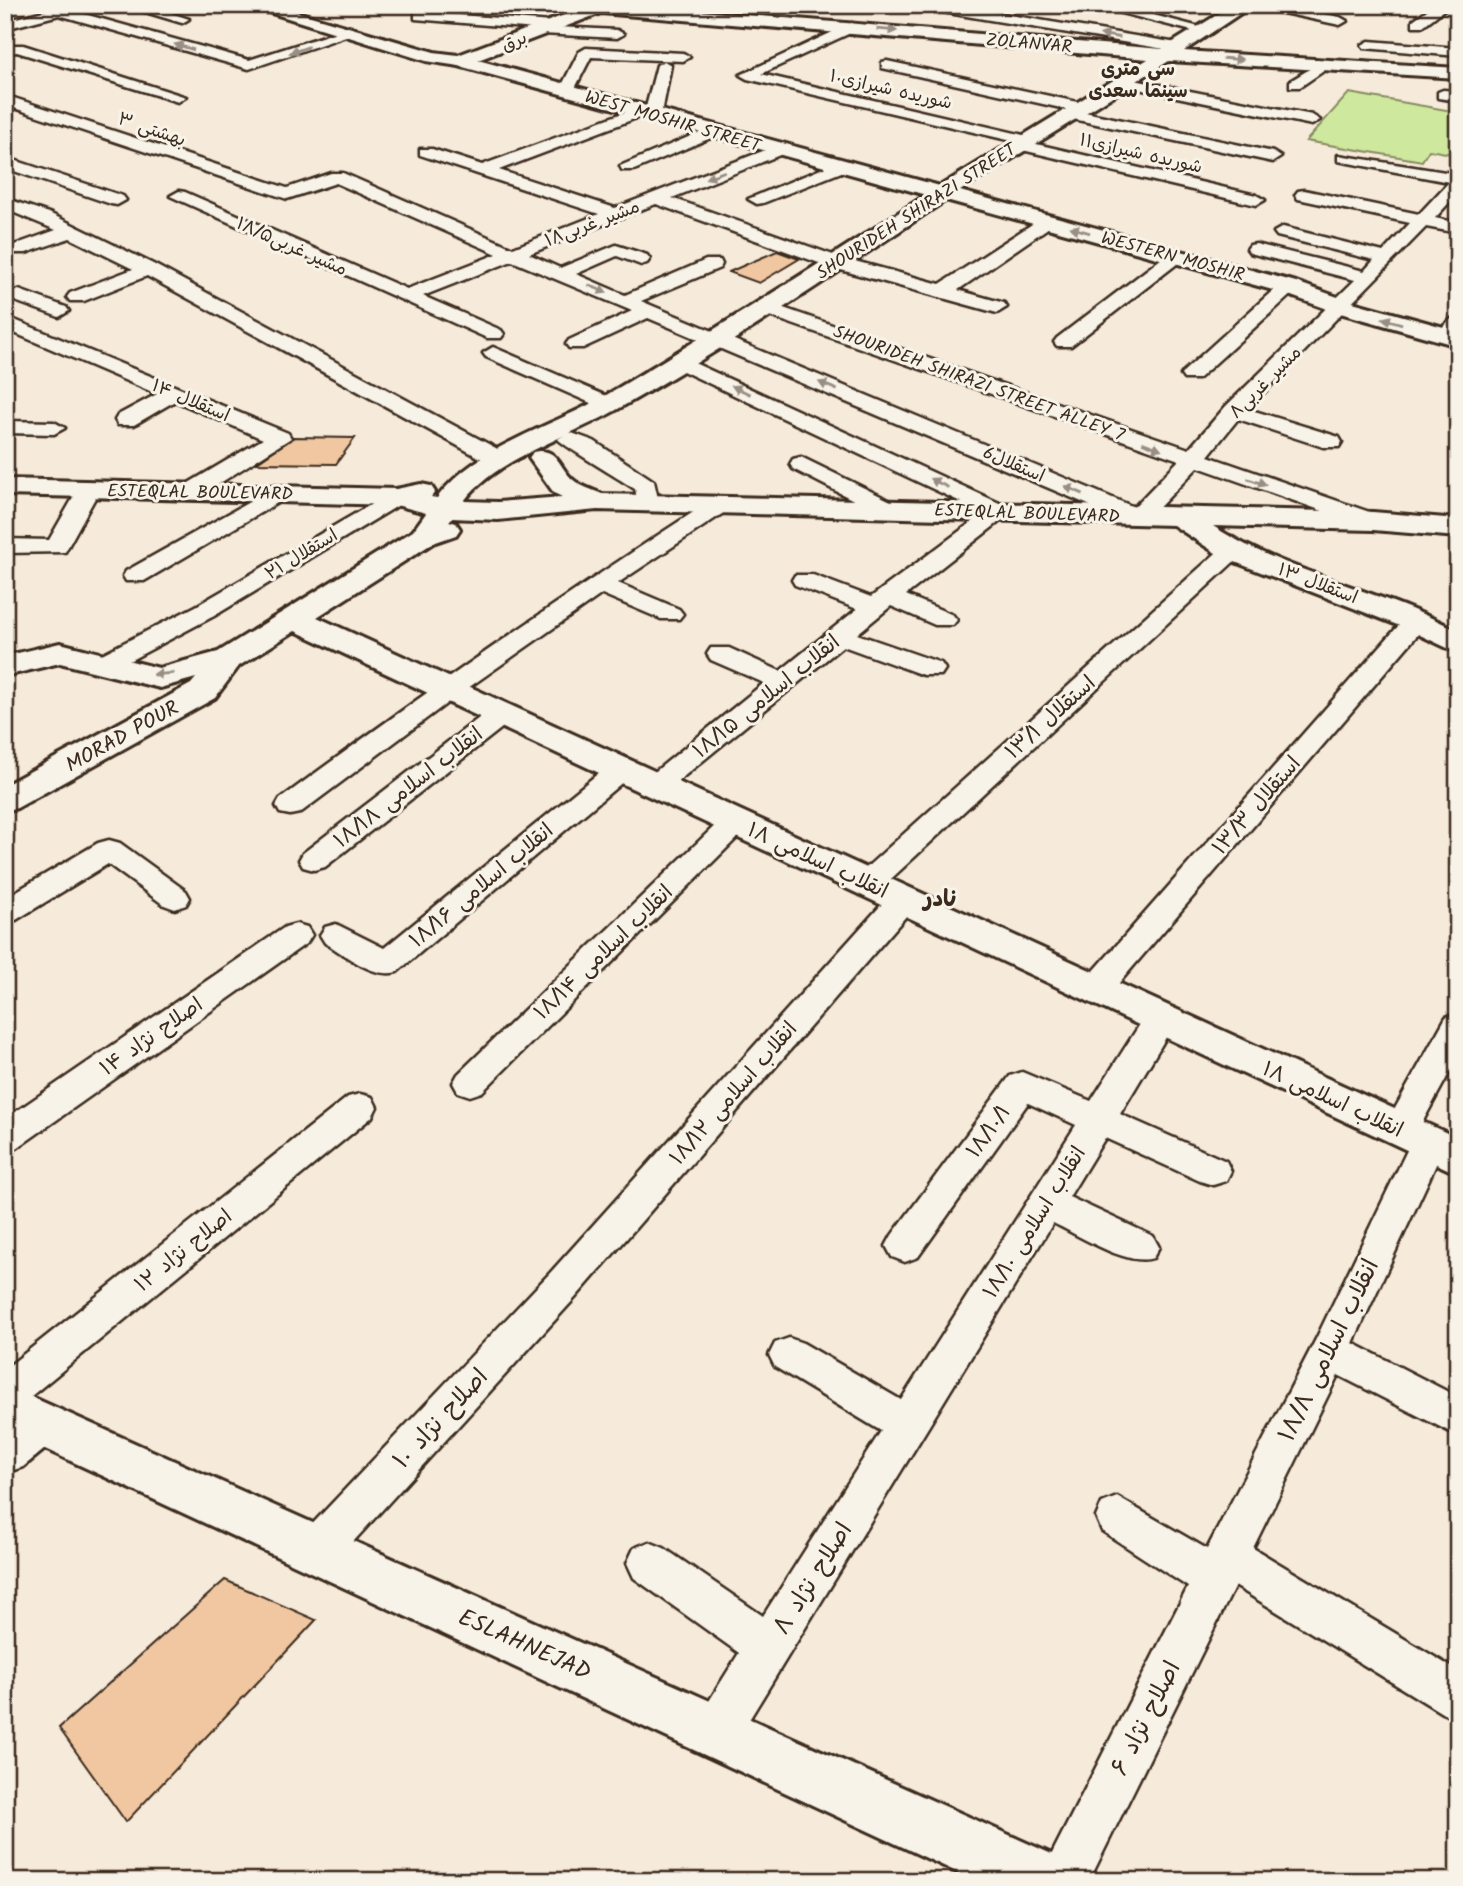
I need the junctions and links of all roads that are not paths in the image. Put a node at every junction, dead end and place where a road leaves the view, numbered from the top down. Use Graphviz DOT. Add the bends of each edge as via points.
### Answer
graph roads {
  1 [pos="75,5"];
  2 [pos="129,5"];
  3 [pos="254,5"];
  4 [pos="267,5"];
  5 [pos="924,5"];
  6 [pos="1097,5"];
  7 [pos="1437,5"];
  8 [pos="1242,6"];
  9 [pos="1442,6"];
  10 [pos="603,7"];
  11 [pos="1458,9"];
  12 [pos="59,11"];
  13 [pos="151,11"];
  14 [pos="421,16"];
  15 [pos="182,19"];
  16 [pos="1340,21"];
  17 [pos="1418,23"];
  18 [pos="5,25"];
  19 [pos="108,25"];
  20 [pos="852,27"];
  21 [pos="547,28"];
  22 [pos="1204,30"];
  23 [pos="348,33"];
  24 [pos="637,36"];
  25 [pos="1369,45"];
  26 [pos="5,50"];
  27 [pos="1171,51"];
  28 [pos="1458,52"];
  29 [pos="683,57"];
  30 [pos="460,61"];
  31 [pos="664,65"];
  32 [pos="887,65"];
  33 [pos="1323,65"];
  34 [pos="1454,72"];
  35 [pos="1124,82"];
  36 [pos="1295,84"];
  37 [pos="567,91"];
  38 [pos="178,97"];
  39 [pos="5,100"];
  40 [pos="1078,111"];
  41 [pos="644,112"];
  42 [pos="1312,120"];
  43 [pos="712,132"];
  44 [pos="1022,142"];
  45 [pos="779,150"];
  46 [pos="426,152"];
  47 [pos="1273,157"];
  48 [pos="1344,158"];
  49 [pos="5,162"];
  50 [pos="628,166"];
  51 [pos="838,166"];
  52 [pos="979,169"];
  53 [pos="482,171"];
  54 [pos="337,177"];
  55 [pos="886,179"];
  56 [pos="1458,181"];
  57 [pos="941,194"];
  58 [pos="1304,195"];
  59 [pos="179,196"];
  60 [pos="655,198"];
  61 [pos="757,198"];
  62 [pos="117,200"];
  63 [pos="1256,200"];
  64 [pos="5,203"];
  65 [pos="614,214"];
  66 [pos="1049,221"];
  67 [pos="1424,221"];
  68 [pos="1458,228"];
  69 [pos="72,231"];
  70 [pos="1283,232"];
  71 [pos="561,235"];
  72 [pos="582,243"];
  73 [pos="20,249"];
  74 [pos="1256,249"];
  75 [pos="512,254"];
  76 [pos="1175,256"];
  77 [pos="641,258"];
  78 [pos="1386,258"];
  79 [pos="838,262"];
  80 [pos="713,264"];
  81 [pos="148,269"];
  82 [pos="79,272"];
  83 [pos="561,274"];
  84 [pos="1368,278"];
  85 [pos="110,284"];
  86 [pos="1288,288"];
  87 [pos="943,291"];
  88 [pos="19,296"];
  89 [pos="406,296"];
  90 [pos="77,297"];
  91 [pos="626,301"];
  92 [pos="1341,306"];
  93 [pos="997,307"];
  94 [pos="765,308"];
  95 [pos="648,311"];
  96 [pos="5,322"];
  97 [pos="1453,333"];
  98 [pos="714,339"];
  99 [pos="1064,342"];
  100 [pos="576,344"];
  101 [pos="677,361"];
  102 [pos="1191,375"];
  103 [pos="174,393"];
  104 [pos="598,410"];
  105 [pos="1234,411"];
  106 [pos="127,420"];
  107 [pos="5,427"];
  108 [pos="54,428"];
  109 [pos="569,439"];
  110 [pos="1331,442"];
  111 [pos="543,458"];
  112 [pos="1192,460"];
  113 [pos="801,464"];
  114 [pos="505,484"];
  115 [pos="5,486"];
  116 [pos="89,489"];
  117 [pos="190,492"];
  118 [pos="276,494"];
  119 [pos="396,497"];
  120 [pos="454,497"];
  121 [pos="597,502"];
  122 [pos="647,503"];
  123 [pos="720,505"];
  124 [pos="889,509"];
  125 [pos="1000,512"];
  126 [pos="1137,517"];
  127 [pos="1181,517"];
  128 [pos="1373,521"];
  129 [pos="1458,528"];
  130 [pos="424,537"];
  131 [pos="5,546"];
  132 [pos="1232,551"];
  133 [pos="135,576"];
  134 [pos="804,580"];
  135 [pos="598,583"];
  136 [pos="882,601"];
  137 [pos="670,614"];
  138 [pos="293,618"];
  139 [pos="944,620"];
  140 [pos="1416,621"];
  141 [pos="839,636"];
  142 [pos="1458,644"];
  143 [pos="720,654"];
  144 [pos="229,659"];
  145 [pos="8,660"];
  146 [pos="105,663"];
  147 [pos="932,669"];
  148 [pos="783,682"];
  149 [pos="448,689"];
  150 [pos="502,714"];
  151 [pos="621,769"];
  152 [pos="656,785"];
  153 [pos="5,800"];
  154 [pos="290,806"];
  155 [pos="736,822"];
  156 [pos="314,860"];
  157 [pos="868,883"];
  158 [pos="175,898"];
  159 [pos="903,900"];
  160 [pos="5,912"];
  161 [pos="296,935"];
  162 [pos="336,935"];
  163 [pos="1096,989"];
  164 [pos="1161,1019"];
  165 [pos="1458,1026"];
  166 [pos="470,1083"];
  167 [pos="360,1107"];
  168 [pos="1099,1121"];
  169 [pos="5,1138"];
  170 [pos="1429,1143"];
  171 [pos="1213,1171"];
  172 [pos="1046,1203"];
  173 [pos="905,1245"];
  174 [pos="1140,1247"];
  175 [pos="563,1285"];
  176 [pos="1330,1351"];
  177 [pos="789,1355"];
  178 [pos="14,1418"];
  179 [pos="1458,1418"];
  180 [pos="907,1425"];
  181 [pos="1117,1517"];
  182 [pos="317,1550"];
  183 [pos="649,1563"];
  184 [pos="1220,1567"];
  185 [pos="768,1647"];
  186 [pos="1458,1696"];
  187 [pos="716,1730"];
  188 [pos="1044,1881"];
  189 [pos="1063,1881"];
  1 -- 12 [label="street"];
  2 -- 13 [label="street"];
  3 -- 23 [label="main road, WEST MOSHIR STREET"];
  4 -- 30 [label="main road, WEST MOSHIR STREET" via="446,53"];
  27 -- 5 [label="street, one-way"];
  6 -- 22 [label="street"];
  7 -- 9 [label="street"];
  8 -- 16 [label="street"];
  8 -- 22 [label="main road, SHOURIDEH SHIRAZI STREET"];
  9 -- 11 [label="street"];
  9 -- 17 [label="street"];
  10 -- 20 [label="main road, ZOLANVAR"];
  10 -- 21 [label="main road, برق"];
  12 -- 18 [label="street"];
  12 -- 19 [label="street"];
  13 -- 15 [label="street"];
  13 -- 19 [label="street"];
  14 -- 21 [label="street"];
  23 -- 19 [label="street, one-way" via="249,65"];
  20 -- 27 [label="main road, ZOLANVAR, one-way"];
  20 -- 44 [label="street, ۱۰شوریده شیرازی" via="747,75"];
  21 -- 24 [label="street"];
  21 -- 30 [label="main road, برق"];
  22 -- 27 [label="main road, SHOURIDEH SHIRAZI STREET"];
  23 -- 30 [label="main road, WEST MOSHIR STREET" via="432,58"];
  25 -- 28 [label="street"];
  26 -- 38 [label="street" via="18,48"];
  27 -- 33 [label="main road, ZOLANVAR, one-way"];
  27 -- 35 [label="main road, SHOURIDEH SHIRAZI STREET"];
  28 -- 34 [label="street"];
  29 -- 37 [label="street" via="586,52"];
  30 -- 37 [label="main road, WEST MOSHIR STREET"];
  31 -- 41 [label="street" via="655,108"];
  32 -- 40 [label="street"];
  33 -- 34 [label="main road, ZOLANVAR"];
  33 -- 36 [label="street"];
  35 -- 40 [label="main road, SHOURIDEH SHIRAZI STREET"];
  35 -- 42 [label="street"];
  37 -- 41 [label="main road, WEST MOSHIR STREET"];
  39 -- 54 [label="street, بهشتی ۳" via="287,194"];
  40 -- 44 [label="main road, SHOURIDEH SHIRAZI STREET"];
  40 -- 47 [label="street"];
  41 -- 43 [label="main road, WEST MOSHIR STREET"];
  41 -- 53 [label="street"];
  43 -- 45 [label="main road, WEST MOSHIR STREET"];
  43 -- 50 [label="street"];
  44 -- 52 [label="main road, SHOURIDEH SHIRAZI STREET"];
  44 -- 63 [label="street, شوریده شیرازی۱۱"];
  45 -- 51 [label="main road, WEST MOSHIR STREET"];
  45 -- 60 [label="street, مشیر غربی۱۸, one-way"];
  46 -- 53 [label="street"];
  48 -- 56 [label="street"];
  49 -- 62 [label="street"];
  51 -- 55 [label="main road, WEST MOSHIR STREET"];
  51 -- 61 [label="street"];
  52 -- 55 [label="main road" via="941,177"];
  52 -- 57 [label="main road, SHOURIDEH SHIRAZI STREET"];
  53 -- 65 [label="street"];
  54 -- 75 [label="street, استقلال6"];
  55 -- 57 [label="main road, WESTERN MOSHIR"];
  56 -- 67 [label="street, مشیر غربی۸"];
  57 -- 66 [label="main road, WESTERN MOSHIR"];
  57 -- 79 [label="main road, SHOURIDEH SHIRAZI STREET"];
  58 -- 67 [label="street"];
  59 -- 89 [label="street, مشیر غربی۱۸/۵"];
  60 -- 65 [label="street, مشیر غربی۱۸"];
  60 -- 79 [label="street"];
  64 -- 69 [label="street"];
  65 -- 71 [label="street, مشیر غربی۱۸"];
  76 -- 66 [label="main road, WESTERN MOSHIR, one-way"];
  66 -- 87 [label="street"];
  67 -- 68 [label="street"];
  67 -- 78 [label="street, مشیر غربی۸"];
  69 -- 73 [label="street"];
  69 -- 81 [label="street"];
  70 -- 78 [label="street"];
  71 -- 72 [label="street"];
  71 -- 75 [label="street, مشیر غربی۱۸"];
  74 -- 84 [label="street"];
  75 -- 83 [label="street, استقلال6"];
  75 -- 89 [label="street, مشیر غربی۱۸"];
  76 -- 86 [label="main road, WESTERN MOSHIR"];
  76 -- 99 [label="street"];
  77 -- 83 [label="street" via="616,250"];
  78 -- 84 [label="street, مشیر غربی۸"];
  79 -- 87 [label="street"];
  79 -- 94 [label="main road, SHOURIDEH SHIRAZI STREET"];
  80 -- 91 [label="street"];
  81 -- 85 [label="street"];
  81 -- 114 [label="street"];
  82 -- 85 [label="street"];
  83 -- 91 [label="street, استقلال6, one-way"];
  84 -- 92 [label="street, مشیر غربی۸"];
  85 -- 90 [label="street"];
  86 -- 92 [label="main road, WESTERN MOSHIR"];
  86 -- 102 [label="street"];
  87 -- 93 [label="street"];
  88 -- 96 [label="street" via="51,308"];
  89 -- 104 [label="street, مشیر غربی۱۸/۵" via="494,344"];
  91 -- 95 [label="street, استقلال6"];
  97 -- 92 [label="main road, WESTERN MOSHIR, one-way"];
  92 -- 105 [label="street, مشیر غربی۸"];
  94 -- 98 [label="main road, SHOURIDEH SHIRAZI STREET"];
  94 -- 112 [label="street, SHOURIDEH SHIRAZI STREET ALLEY 7, one-way"];
  95 -- 98 [label="street, استقلال6"];
  95 -- 100 [label="street"];
  96 -- 103 [label="street, استقلال ۱۴"];
  98 -- 101 [label="main road, SHOURIDEH SHIRAZI STREET"];
  126 -- 98 [label="street, استقلال6, one-way"];
  101 -- 104 [label="main road, SHOURIDEH SHIRAZI STREET"];
  125 -- 101 [label="street, one-way"];
  103 -- 106 [label="street"];
  103 -- 117 [label="street, استقلال ۱۴" via="280,438"];
  104 -- 109 [label="main road, SHOURIDEH SHIRAZI STREET"];
  104 -- 114 [label="main road, SHOURIDEH SHIRAZI STREET"];
  105 -- 110 [label="street"];
  105 -- 112 [label="street, مشیر غربی۸"];
  107 -- 108 [label="street"];
  109 -- 111 [label="main road, SHOURIDEH SHIRAZI STREET"];
  109 -- 122 [label="street" via="646,486"];
  111 -- 114 [label="main road, SHOURIDEH SHIRAZI STREET"];
  111 -- 121 [label="main road" via="564,487"];
  112 -- 126 [label="street, مشیر غربی۸"];
  112 -- 128 [label="street, SHOURIDEH SHIRAZI STREET ALLEY 7, one-way"];
  113 -- 124 [label="street"];
  114 -- 120 [label="main road, ESTEQLAL BOULEVARD"];
  114 -- 120 [label="main road, SHOURIDEH SHIRAZI STREET"];
  114 -- 121 [label="main road, ESTEQLAL BOULEVARD"];
  114 -- 130 [label="main road, MORAD POUR"];
  115 -- 116 [label="main road, ESTEQLAL BOULEVARD"];
  116 -- 117 [label="main road, ESTEQLAL BOULEVARD"];
  116 -- 131 [label="street" via="57,547"];
  117 -- 118 [label="main road, ESTEQLAL BOULEVARD"];
  118 -- 119 [label="main road, ESTEQLAL BOULEVARD"];
  118 -- 133 [label="street"];
  119 -- 120 [label="main road, ESTEQLAL BOULEVARD"];
  119 -- 146 [label="street, ۲۱ استقلال" via="205,611"];
  120 -- 130 [label="main road, MORAD POUR"];
  121 -- 122 [label="main road, ESTEQLAL BOULEVARD"];
  122 -- 123 [label="main road, ESTEQLAL BOULEVARD"];
  123 -- 124 [label="main road, ESTEQLAL BOULEVARD"];
  123 -- 135 [label="street"];
  124 -- 125 [label="main road, ESTEQLAL BOULEVARD"];
  125 -- 126 [label="main road, ESTEQLAL BOULEVARD"];
  125 -- 136 [label="street, ۱۸/۱۵ انقلاب اسلامی"];
  126 -- 127 [label="main road, ESTEQLAL BOULEVARD"];
  127 -- 128 [label="main road, ESTEQLAL BOULEVARD"];
  127 -- 132 [label="main road, ۱۳ استقلال"];
  128 -- 129 [label="main road, ESTEQLAL BOULEVARD"];
  130 -- 138 [label="main road, MORAD POUR"];
  132 -- 140 [label="main road, ۱۳ استقلال"];
  132 -- 157 [label="street, ۱۳/۱ استقلال"];
  134 -- 136 [label="street"];
  135 -- 137 [label="street"];
  135 -- 149 [label="street"];
  136 -- 139 [label="street"];
  136 -- 141 [label="street, ۱۸/۱۵ انقلاب اسلامی"];
  138 -- 144 [label="main road, MORAD POUR"];
  138 -- 149 [label="main road, ۱۸ انقلاب اسلامی"];
  140 -- 142 [label="main road, ۱۳ استقلال"];
  140 -- 163 [label="street, ۱۳/۳ استقلال"];
  141 -- 147 [label="street"];
  141 -- 148 [label="street, ۱۸/۱۵ انقلاب اسلامی"];
  143 -- 148 [label="street"];
  144 -- 146 [label="main road, MORAD POUR, one-way" via="160,678"];
  144 -- 153 [label="main road, MORAD POUR" via="203,691"];
  145 -- 146 [label="main road, MORAD POUR" via="60,653"];
  148 -- 152 [label="street, ۱۸/۱۵ انقلاب اسلامی"];
  149 -- 150 [label="main road, ۱۸ انقلاب اسلامی"];
  149 -- 154 [label="street"];
  150 -- 151 [label="main road, ۱۸ انقلاب اسلامی"];
  150 -- 156 [label="street, ۱۸/۱۸ انقلاب اسلامی"];
  151 -- 152 [label="main road, ۱۸ انقلاب اسلامی"];
  151 -- 162 [label="street, ۱۸/۱۶ انقلاب اسلامی" via="386,964"];
  152 -- 155 [label="main road, ۱۸ انقلاب اسلامی"];
  155 -- 157 [label="main road, ۱۸ انقلاب اسلامی"];
  155 -- 166 [label="street, ۱۸/۱۴ انقلاب اسلامی"];
  157 -- 159 [label="main road, ۱۸ انقلاب اسلامی"];
  158 -- 160 [label="street" via="109,850"];
  159 -- 163 [label="main road, ۱۸ انقلاب اسلامی"];
  159 -- 175 [label="street, ۱۸/۱۲ انقلاب اسلامی"];
  161 -- 169 [label="street, ۱۴ اصلاح نژاد"];
  163 -- 164 [label="main road, ۱۸ انقلاب اسلامی"];
  164 -- 168 [label="street, ۱۸/۱۰ انقلاب اسلامی"];
  164 -- 170 [label="main road, ۱۸ انقلاب اسلامی"];
  165 -- 170 [label="street, ۱۸/۸ انقلاب اسلامی"];
  167 -- 178 [label="street, ۱۲ اصلاح نژاد"];
  168 -- 171 [label="street"];
  168 -- 172 [label="street, ۱۸/۱۰ انقلاب اسلامی"];
  168 -- 173 [label="street, ۱۸/۱۰/۱" via="1022,1085"];
  170 -- 176 [label="street, ۱۸/۸ انقلاب اسلامی"];
  172 -- 174 [label="street"];
  172 -- 180 [label="street, ۱۸/۱۰ انقلاب اسلامی"];
  175 -- 182 [label="street, ۱۰ اصلاح نژاد"];
  176 -- 179 [label="street"];
  176 -- 184 [label="street, ۱۸/۸ انقلاب اسلامی"];
  177 -- 180 [label="street"];
  178 -- 182 [label="main road, ESLAHNEJAD"];
  180 -- 185 [label="street, ۸ اصلاح نژاد"];
  181 -- 184 [label="street"];
  182 -- 187 [label="main road, ESLAHNEJAD"];
  183 -- 185 [label="street"];
  184 -- 186 [label="street"];
  184 -- 189 [label="street, ۶ اصلاح نژاد"];
  185 -- 187 [label="street, ۸ اصلاح نژاد"];
  187 -- 188 [label="main road, ESLAHNEJAD"];
}
